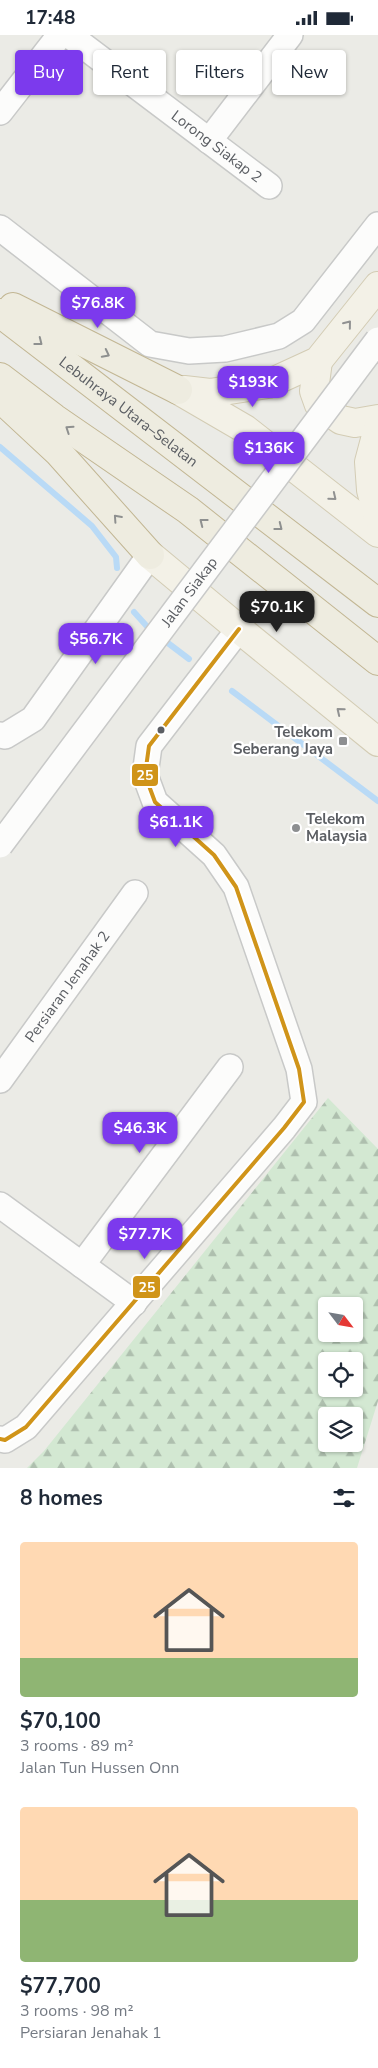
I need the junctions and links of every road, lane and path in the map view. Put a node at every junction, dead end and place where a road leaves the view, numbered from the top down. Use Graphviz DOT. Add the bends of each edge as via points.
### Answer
graph roads {
  1 [pos="60,35"];
  2 [pos="69,35"];
  3 [pos="290,35"];
  4 [pos="0,111"];
  5 [pos="209,141"];
  6 [pos="269,186"];
  7 [pos="378,225"];
  8 [pos="0,228"];
  9 [pos="378,286"];
  10 [pos="0,301"];
  11 [pos="0,313"];
  12 [pos="378,340"];
  13 [pos="318,361"];
  14 [pos="0,377"];
  15 [pos="178,390"];
  16 [pos="0,398"];
  17 [pos="378,419"];
  18 [pos="378,427"];
  19 [pos="378,517"];
  20 [pos="378,533"];
  21 [pos="150,555"];
  22 [pos="378,603"];
  23 [pos="239,629"];
  24 [pos="378,661"];
  25 [pos="0,735"];
  26 [pos="378,742"];
  27 [pos="0,845"];
  28 [pos="135,893"];
  29 [pos="230,1067"];
  30 [pos="0,1080"];
  31 [pos="0,1205"];
  32 [pos="82,1265"];
  33 [pos="134,1303"];
  34 [pos="3,1439"];
  1 -- 4 [label="street"];
  2 -- 5 [label="street, Lorong Siakap 2"];
  3 -- 5 [label="street"];
  5 -- 6 [label="street, Lorong Siakap 2"];
  7 -- 8 [label="street" via="302,321 280,336 225,349 189,351 150,344"];
  13 -- 9 [label="main road, one-way"];
  10 -- 15 [label="highway, one-way"];
  11 -- 22 [label="highway, Lebuhraya Utara–Selatan, one-way"];
  12 -- 27 [label="street, Jalan Siakap, bridge"];
  13 -- 15 [label="main road" via="268,384 210,393"];
  13 -- 17 [label="main road" via="314,391 319,405 341,421 355,423"];
  24 -- 14 [label="highway, one-way" via="188,510 54,419"];
  15 -- 20 [label="main road, one-way" via="244,429"];
  21 -- 16 [label="highway, one-way" via="58,452"];
  18 -- 19 [label="main road" via="369,462 370,490"];
  21 -- 23 [label="main road"];
  21 -- 25 [label="street" via="33,719 5,736"];
  26 -- 23 [label="main road, one-way"];
  23 -- 33 [label="street" via="149,746 145,775 155,802 214,855 236,887 299,1069 304,1102"];
  28 -- 30 [label="street, Persiaran Jenahak 2"];
  29 -- 32 [label="street"];
  31 -- 32 [label="street"];
  32 -- 33 [label="street"];
  33 -- 34 [label="street" via="26,1427"];
}
